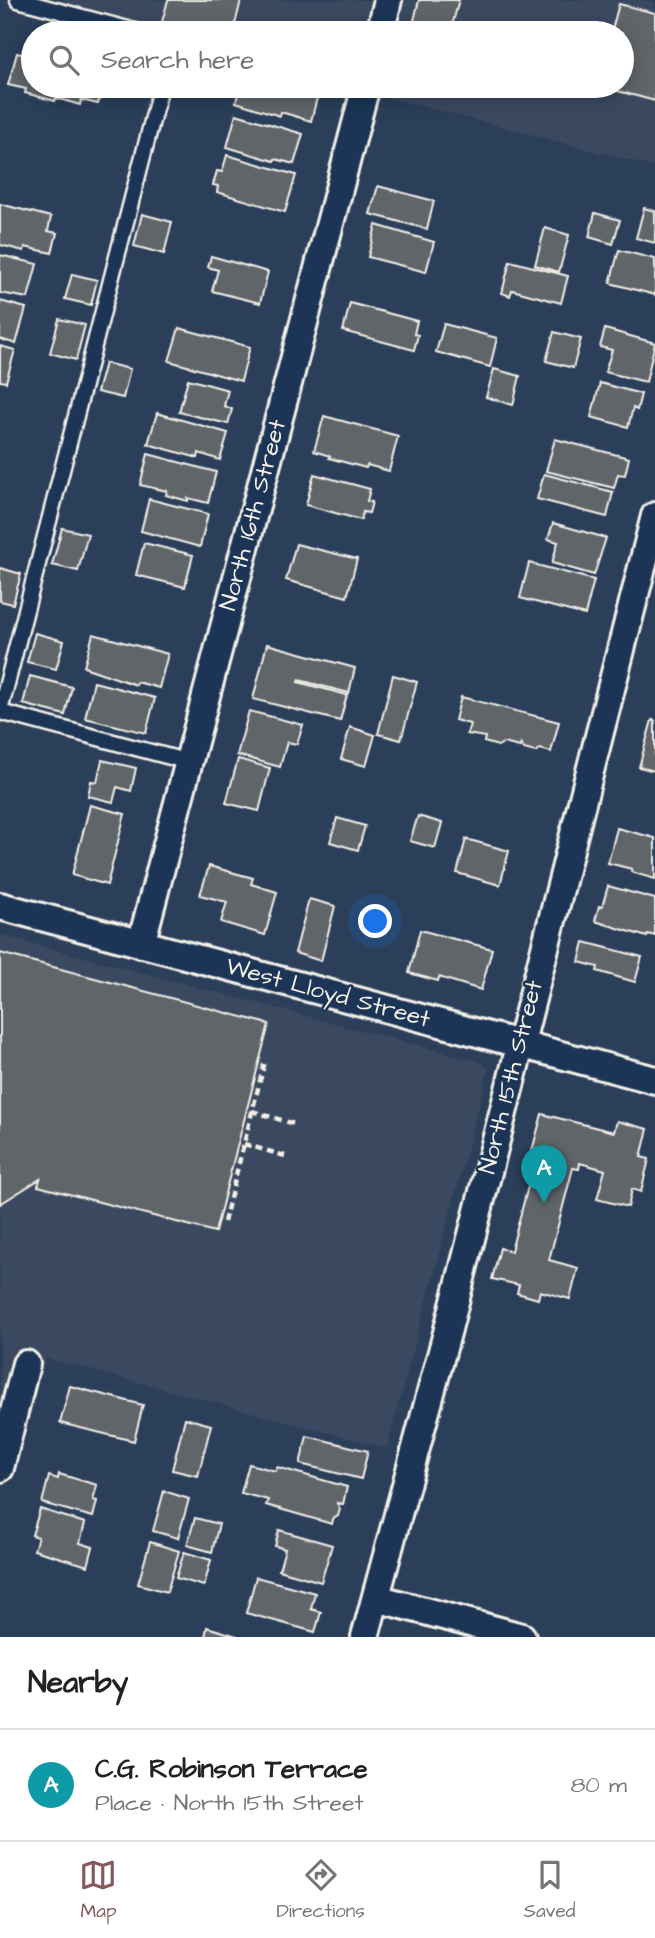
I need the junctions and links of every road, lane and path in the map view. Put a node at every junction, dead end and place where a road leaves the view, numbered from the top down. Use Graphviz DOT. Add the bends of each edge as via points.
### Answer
graph roads {
  1 [pos="18,0"];
  2 [pos="388,0"];
  3 [pos="98,21"];
  4 [pos="383,21"];
  5 [pos="158,98"];
  6 [pos="357,98"];
  7 [pos="655,516"];
  8 [pos="0,712"];
  9 [pos="188,762"];
  10 [pos="0,906"];
  11 [pos="141,944"];
  12 [pos="519,1043"];
  13 [pos="265,1061"];
  14 [pos="655,1080"];
  15 [pos="252,1111"];
  16 [pos="294,1124"];
  17 [pos="244,1144"];
  18 [pos="285,1156"];
  19 [pos="224,1222"];
  20 [pos="26,1364"];
  21 [pos="4,1430"];
  22 [pos="0,1468"];
  23 [pos="376,1598"];
  24 [pos="365,1637"];
  25 [pos="522,1637"];
  1 -- 3 [label="lane"];
  2 -- 4 [label="street"];
  5 -- 8 [label="lane"];
  6 -- 9 [label="street, North 16th Street"];
  7 -- 12 [label="street, North 15th Street"];
  8 -- 9 [label="lane"];
  9 -- 11 [label="street, North 16th Street"];
  10 -- 11 [label="street, West Lloyd Street"];
  11 -- 12 [label="street, West Lloyd Street"];
  12 -- 14 [label="street, West Lloyd Street"];
  12 -- 23 [label="street, North 15th Street"];
  13 -- 15 [label="path"];
  15 -- 16 [label="path"];
  15 -- 17 [label="path"];
  17 -- 18 [label="path"];
  17 -- 19 [label="path"];
  20 -- 21 [label="street"];
  21 -- 22 [label="street"];
  23 -- 24 [label="street, North 15th Street"];
  23 -- 25 [label="street"];
}
